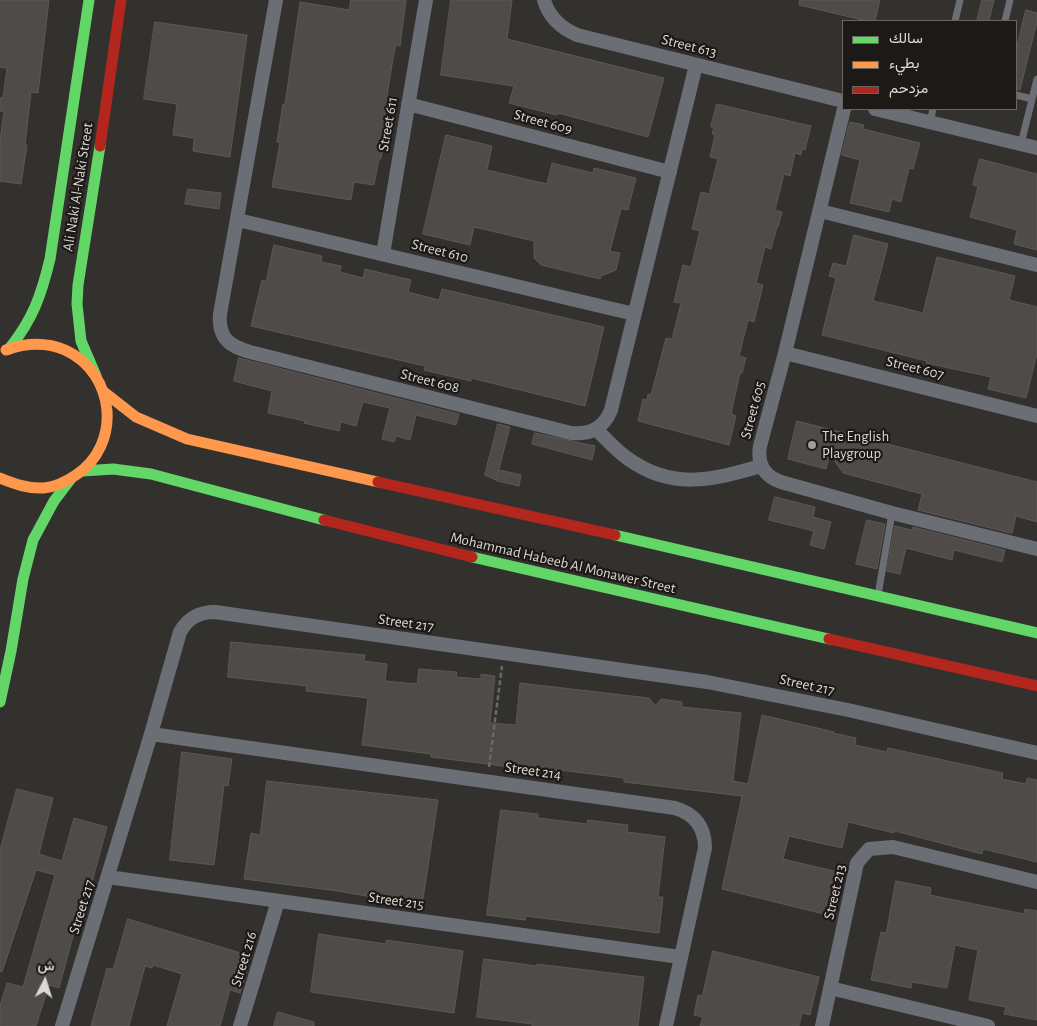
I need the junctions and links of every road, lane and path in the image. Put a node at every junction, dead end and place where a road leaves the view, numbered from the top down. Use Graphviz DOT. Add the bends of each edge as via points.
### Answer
graph roads {
  1 [pos="89,0"];
  2 [pos="121,0"];
  3 [pos="276,0"];
  4 [pos="426,0"];
  5 [pos="544,0"];
  6 [pos="960,0"];
  7 [pos="1010,0"];
  8 [pos="955,20"];
  9 [pos="1004,20"];
  10 [pos="696,65"];
  11 [pos="1037,79"];
  12 [pos="1017,95"];
  13 [pos="1032,99"];
  14 [pos="842,101"];
  15 [pos="408,104"];
  16 [pos="844,110"];
  17 [pos="884,110"];
  18 [pos="932,115"];
  19 [pos="1020,144"];
  20 [pos="1037,148"];
  21 [pos="670,172"];
  22 [pos="820,210"];
  23 [pos="238,220"];
  24 [pos="383,254"];
  25 [pos="1037,265"];
  26 [pos="634,314"];
  27 [pos="5,351"];
  28 [pos="785,353"];
  29 [pos="96,376"];
  30 [pos="104,392"];
  31 [pos="1037,416"];
  32 [pos="596,429"];
  33 [pos="761,466"];
  34 [pos="83,471"];
  35 [pos="0,478"];
  36 [pos="70,480"];
  37 [pos="892,513"];
  38 [pos="1037,549"];
  39 [pos="878,596"];
  40 [pos="1037,633"];
  41 [pos="504,653"];
  42 [pos="1037,686"];
  43 [pos="0,702"];
  44 [pos="151,734"];
  45 [pos="1037,753"];
  46 [pos="488,781"];
  47 [pos="108,877"];
  48 [pos="1037,882"];
  49 [pos="278,901"];
  50 [pos="680,957"];
  51 [pos="830,988"];
  52 [pos="62,1026"];
  53 [pos="240,1026"];
  54 [pos="666,1026"];
  55 [pos="822,1026"];
  56 [pos="988,1026"];
  1 -- 27 [label="main road, Ali Naki Al-Naki Street" via="47,271 31,320 18,340"];
  2 -- 29 [label="main road, Ali Naki Al-Naki Street" via="78,285 78,322"];
  3 -- 23 [label="street, Street 608"];
  4 -- 15 [label="street, Street 611"];
  5 -- 10 [label="street, Street 613" via="555,21 577,35"];
  6 -- 8 [label="lane"];
  7 -- 9 [label="lane"];
  10 -- 14 [label="street, Street 613"];
  10 -- 21 [label="street"];
  11 -- 13 [label="lane"];
  12 -- 13 [label="lane"];
  13 -- 19 [label="lane"];
  15 -- 21 [label="street, Street 609"];
  15 -- 24 [label="street, Street 611"];
  16 -- 22 [label="street, Street 605"];
  17 -- 18 [label="street"];
  18 -- 19 [label="street"];
  19 -- 20 [label="street"];
  21 -- 26 [label="street"];
  22 -- 25 [label="street"];
  22 -- 28 [label="street, Street 605"];
  23 -- 24 [label="street, Street 610"];
  23 -- 32 [label="street, Street 608" via="220,322 224,337 235,347 563,432 579,434"];
  24 -- 26 [label="street, Street 610"];
  26 -- 32 [label="street" via="611,410 605,422"];
  27 -- 29 [label="main road" via="39,344 62,349 83,361"];
  28 -- 31 [label="street, Street 607"];
  28 -- 33 [label="street, Street 605" via="760,446"];
  29 -- 30 [label="main road"];
  30 -- 34 [label="main road" via="109,416 105,438 98,454"];
  30 -- 39 [label="main road" via="136,417 187,439"];
  32 -- 33 [label="street" via="628,459 668,477 704,480"];
  33 -- 37 [label="street" via="767,475 781,482"];
  34 -- 36 [label="main road"];
  34 -- 42 [label="main road, Mohammad Habeeb Al Monawer Street" via="113,469 151,474 448,552"];
  35 -- 36 [label="main road" via="30,488 47,488"];
  36 -- 43 [label="main road" via="54,500 33,540"];
  37 -- 38 [label="street"];
  37 -- 39 [label="lane"];
  39 -- 40 [label="main road"];
  41 -- 44 [label="street, Street 217" via="215,612 201,614 188,621 180,632"];
  41 -- 45 [label="street, Street 217" via="754,690"];
  41 -- 46 [label="path"];
  44 -- 46 [label="street, Street 214"];
  44 -- 47 [label="street, Street 217"];
  46 -- 50 [label="street, Street 214" via="675,808 695,818 705,837 705,848"];
  47 -- 49 [label="street, Street 215"];
  47 -- 52 [label="street, Street 217"];
  48 -- 51 [label="street, Street 213" via="893,847 869,849 857,864"];
  49 -- 50 [label="street, Street 215"];
  49 -- 53 [label="street, Street 216"];
  50 -- 54 [label="street, Street 214"];
  51 -- 55 [label="street, Street 213"];
  51 -- 56 [label="street"];
}
